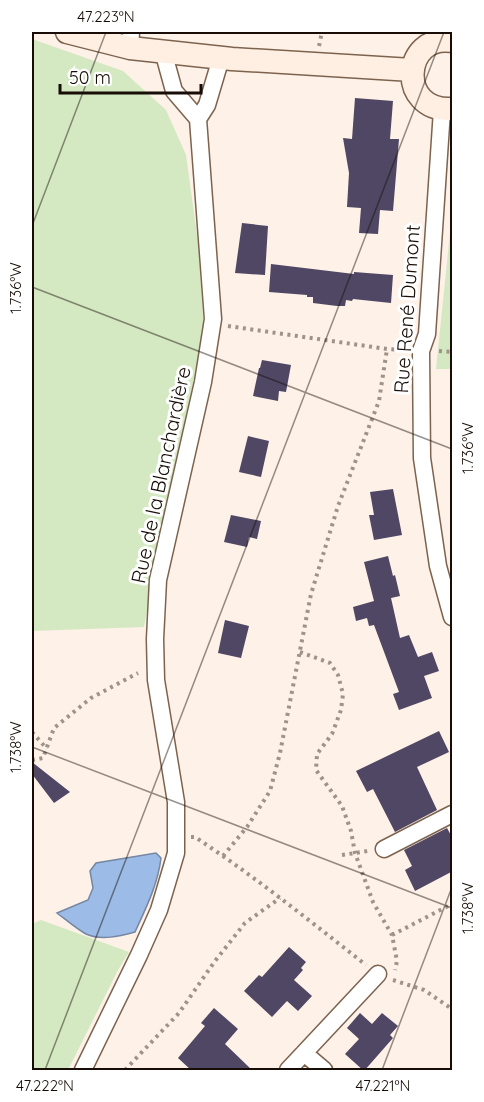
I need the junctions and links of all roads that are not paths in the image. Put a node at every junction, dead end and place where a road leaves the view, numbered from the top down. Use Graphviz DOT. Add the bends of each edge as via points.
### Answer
graph roads {
  1 [pos="67,32"];
  2 [pos="130,40"];
  3 [pos="453,41"];
  4 [pos="163,51"];
  5 [pos="221,58"];
  6 [pos="412,70"];
  7 [pos="447,109"];
  8 [pos="198,119"];
  9 [pos="453,617"];
  10 [pos="453,814"];
  11 [pos="384,849"];
  12 [pos="378,974"];
  13 [pos="304,1053"];
  14 [pos="83,1071"];
  15 [pos="288,1071"];
  16 [pos="324,1071"];
  1 -- 2 [label="main road"];
  2 -- 4 [label="main road"];
  3 -- 6 [label="main road" via="428,46"];
  4 -- 5 [label="main road"];
  4 -- 8 [label="street" via="174,91"];
  5 -- 6 [label="main road"];
  5 -- 8 [label="street, Rue de la Blanchardière" via="207,105"];
  6 -- 7 [label="main road" via="416,92 423,100"];
  7 -- 9 [label="street, Rue René Dumont" via="427,334 421,351 422,458 438,566"];
  8 -- 14 [label="street, Rue de la Blanchardière" via="212,324 158,580 155,665 176,802 176,853 159,910"];
  10 -- 11 [label="street"];
  12 -- 13 [label="street"];
  13 -- 15 [label="street"];
  13 -- 16 [label="street"];
}
